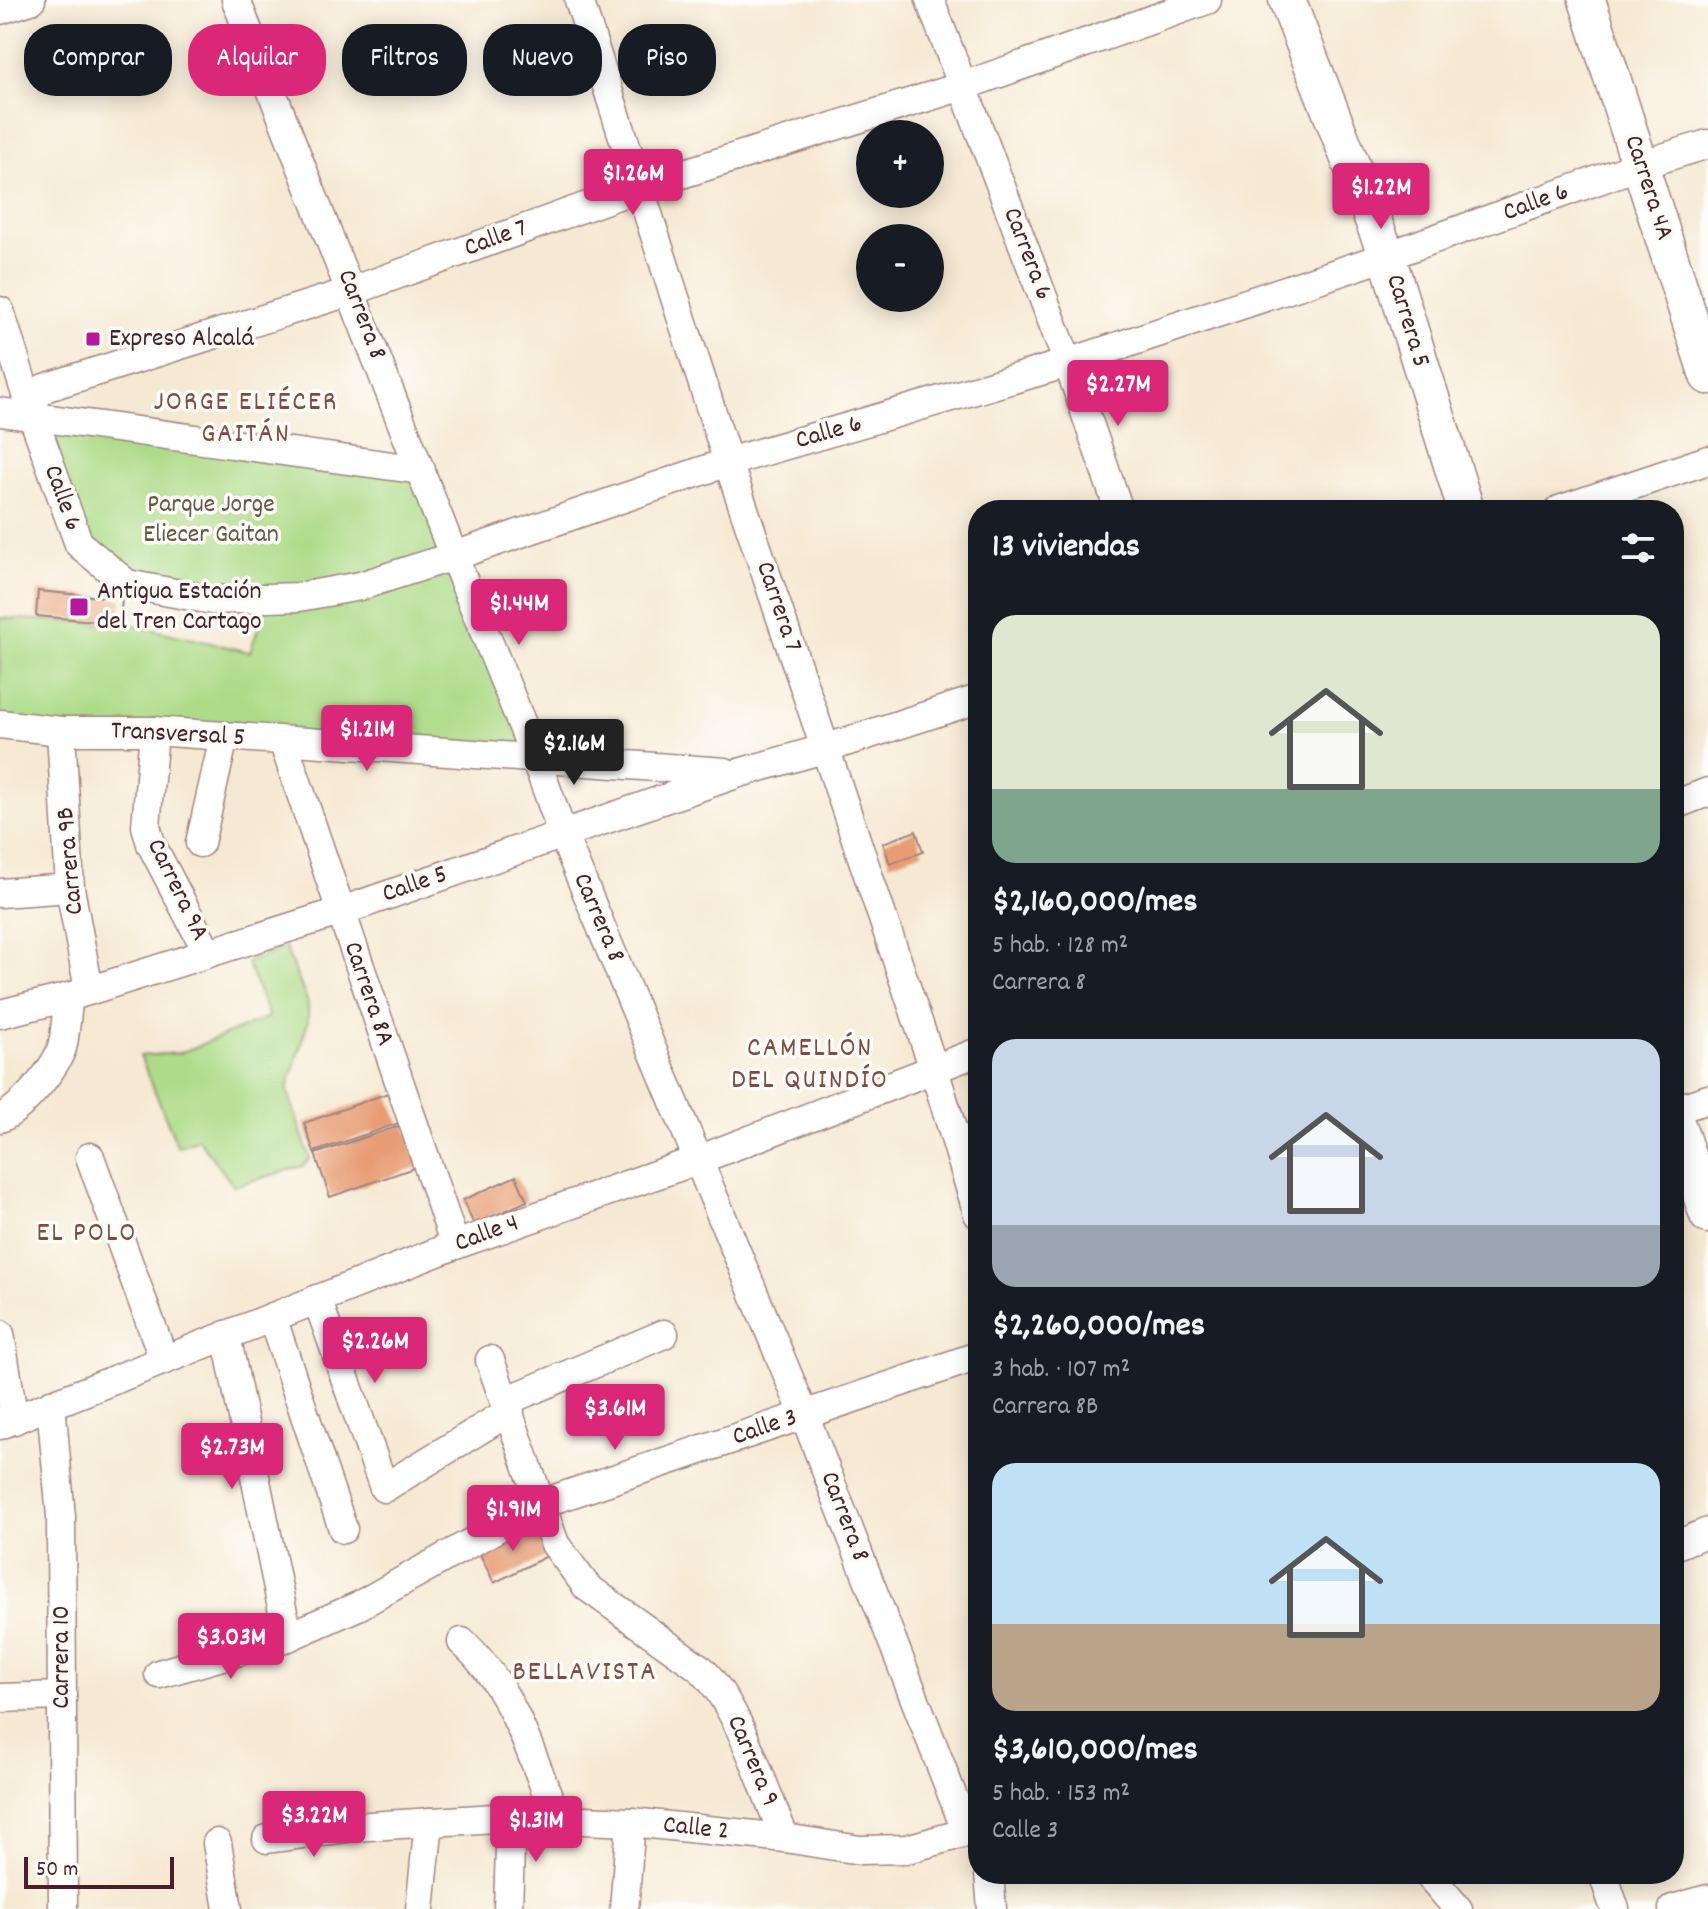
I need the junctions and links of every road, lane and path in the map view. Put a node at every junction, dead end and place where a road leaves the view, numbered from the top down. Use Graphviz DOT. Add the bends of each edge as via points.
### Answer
graph roads {
  1 [pos="31,0"];
  2 [pos="236,0"];
  3 [pos="579,0"];
  4 [pos="930,0"];
  5 [pos="1207,0"];
  6 [pos="1287,0"];
  7 [pos="1587,0"];
  8 [pos="0,10"];
  9 [pos="963,86"];
  10 [pos="1708,144"];
  11 [pos="1640,165"];
  12 [pos="640,187"];
  13 [pos="1387,256"];
  14 [pos="352,291"];
  15 [pos="0,311"];
  16 [pos="1068,363"];
  17 [pos="1708,376"];
  18 [pos="0,412"];
  19 [pos="33,417"];
  20 [pos="1708,460"];
  21 [pos="728,462"];
  22 [pos="421,470"];
  23 [pos="1116,500"];
  24 [pos="1463,500"];
  25 [pos="1589,500"];
  26 [pos="454,556"];
  27 [pos="968,702"];
  28 [pos="0,724"];
  29 [pos="61,731"];
  30 [pos="154,731"];
  31 [pos="224,737"];
  32 [pos="283,741"];
  33 [pos="827,748"];
  34 [pos="537,757"];
  35 [pos="739,773"];
  36 [pos="1708,792"];
  37 [pos="1684,801"];
  38 [pos="562,833"];
  39 [pos="200,843"];
  40 [pos="70,888"];
  41 [pos="0,893"];
  42 [pos="339,912"];
  43 [pos="208,953"];
  44 [pos="79,994"];
  45 [pos="0,1014"];
  46 [pos="968,1056"];
  47 [pos="934,1069"];
  48 [pos="1708,1099"];
  49 [pos="1684,1107"];
  50 [pos="0,1118"];
  51 [pos="1684,1146"];
  52 [pos="90,1157"];
  53 [pos="698,1160"];
  54 [pos="968,1181"];
  55 [pos="1708,1215"];
  56 [pos="455,1245"];
  57 [pos="317,1299"];
  58 [pos="272,1317"];
  59 [pos="0,1334"];
  60 [pos="664,1334"];
  61 [pos="226,1335"];
  62 [pos="968,1359"];
  63 [pos="164,1360"];
  64 [pos="490,1360"];
  65 [pos="51,1404"];
  66 [pos="508,1406"];
  67 [pos="804,1414"];
  68 [pos="7,1422"];
  69 [pos="540,1504"];
  70 [pos="343,1529"];
  71 [pos="1708,1532"];
  72 [pos="1684,1542"];
  73 [pos="288,1637"];
  74 [pos="462,1642"];
  75 [pos="159,1674"];
  76 [pos="62,1696"];
  77 [pos="0,1698"];
  78 [pos="511,1817"];
  79 [pos="557,1819"];
  80 [pos="968,1821"];
  81 [pos="429,1822"];
  82 [pos="631,1822"];
  83 [pos="968,1832"];
  84 [pos="785,1838"];
  85 [pos="267,1839"];
  86 [pos="217,1843"];
  87 [pos="990,1884"];
  88 [pos="1437,1884"];
  89 [pos="1606,1884"];
  90 [pos="1708,1899"];
  91 [pos="223,1908"];
  92 [pos="63,1909"];
  93 [pos="420,1909"];
  94 [pos="508,1909"];
  95 [pos="624,1909"];
  96 [pos="992,1909"];
  97 [pos="1458,1909"];
  98 [pos="1615,1909"];
  99 [pos="1673,1909"];
  1 -- 8 [label="street"];
  2 -- 14 [label="street, Carrera 8"];
  3 -- 12 [label="street, Carrera 7"];
  4 -- 9 [label="street, Carrera 6"];
  5 -- 9 [label="street, Calle 7"];
  6 -- 13 [label="main road, Carrera 5"];
  7 -- 11 [label="main road, Carrera 4A"];
  9 -- 12 [label="street, Calle 7"];
  9 -- 16 [label="street, Carrera 6"];
  10 -- 11 [label="street, Calle 6"];
  11 -- 13 [label="street, Calle 6"];
  11 -- 17 [label="main road, Carrera 4A"];
  12 -- 14 [label="street, Calle 7"];
  12 -- 21 [label="street, Carrera 7"];
  13 -- 16 [label="street, Calle 6"];
  13 -- 24 [label="main road, Carrera 5"];
  14 -- 19 [label="street, Calle 7" via="44,388 33,400"];
  14 -- 22 [label="street, Carrera 8"];
  15 -- 19 [label="street"];
  16 -- 21 [label="street, Calle 6"];
  16 -- 23 [label="street, Carrera 6"];
  18 -- 19 [label="street"];
  19 -- 22 [label="street"];
  19 -- 26 [label="street, Calle 6" via="79,544 127,584 212,600 299,597 360,586"];
  20 -- 25 [label="street"];
  21 -- 26 [label="street, Calle 6"];
  21 -- 33 [label="street, Carrera 7"];
  22 -- 26 [label="street, Carrera 8"];
  26 -- 34 [label="street, Carrera 8"];
  27 -- 33 [label="street, Calle 5"];
  28 -- 29 [label="street, Transversal 5"];
  29 -- 30 [label="street, Transversal 5"];
  29 -- 40 [label="street, Carrera 9B"];
  30 -- 31 [label="street, Transversal 5"];
  30 -- 43 [label="street, Carrera 9A" via="146,826"];
  31 -- 32 [label="street, Transversal 5"];
  31 -- 39 [label="street"];
  32 -- 34 [label="street, Transversal 5"];
  32 -- 42 [label="street, Carrera 8A"];
  33 -- 35 [label="street, Calle 5"];
  33 -- 47 [label="street, Carrera 7"];
  34 -- 35 [label="street, Transversal 5"];
  34 -- 38 [label="street, Carrera 8"];
  35 -- 38 [label="street, Calle 5"];
  36 -- 37 [label="street"];
  38 -- 42 [label="street, Calle 5"];
  38 -- 53 [label="street, Carrera 8"];
  40 -- 41 [label="street"];
  40 -- 44 [label="street, Carrera 9B"];
  42 -- 43 [label="street, Calle 5"];
  42 -- 56 [label="street, Carrera 8A"];
  43 -- 44 [label="street, Calle 5"];
  44 -- 45 [label="street, Calle 5"];
  44 -- 50 [label="street, Carrera 9B" via="61,1049 40,1083 12,1113"];
  46 -- 47 [label="street, Calle 4"];
  47 -- 53 [label="street, Calle 4"];
  47 -- 54 [label="street, Carrera 7"];
  48 -- 49 [label="street"];
  51 -- 55 [label="main road"];
  52 -- 63 [label="street"];
  53 -- 56 [label="street, Calle 4"];
  53 -- 67 [label="street, Carrera 8"];
  56 -- 57 [label="street, Calle 4"];
  57 -- 58 [label="street, Calle 4"];
  57 -- 66 [label="street" via="384,1488"];
  58 -- 61 [label="street, Calle 4"];
  58 -- 70 [label="street"];
  59 -- 68 [label="street"];
  60 -- 66 [label="street"];
  61 -- 63 [label="street, Calle 4"];
  61 -- 73 [label="street"];
  62 -- 67 [label="street, Calle 3"];
  63 -- 65 [label="street, Calle 4"];
  64 -- 66 [label="street"];
  65 -- 68 [label="street, Calle 4"];
  65 -- 76 [label="street, Carrera 10" via="61,1517"];
  66 -- 69 [label="street"];
  67 -- 69 [label="street, Calle 3"];
  67 -- 80 [label="street, Carrera 8"];
  69 -- 73 [label="street, Calle 3" via="358,1606"];
  69 -- 84 [label="street, Carrera 9" via="555,1544 587,1587 717,1684"];
  71 -- 72 [label="street"];
  73 -- 75 [label="street, Calle 3"];
  74 -- 79 [label="street" via="502,1690"];
  76 -- 77 [label="street"];
  76 -- 92 [label="street, Carrera 10"];
  78 -- 79 [label="street, Calle 2"];
  78 -- 81 [label="street, Calle 2"];
  78 -- 94 [label="street"];
  79 -- 82 [label="street, Calle 2"];
  81 -- 85 [label="street, Calle 2"];
  81 -- 93 [label="street"];
  82 -- 84 [label="street, Calle 2"];
  82 -- 95 [label="street"];
  83 -- 84 [label="street, Calle 2" via="907,1849 860,1850"];
  86 -- 91 [label="street"];
  87 -- 96 [label="street"];
  88 -- 97 [label="street"];
  89 -- 98 [label="street"];
  90 -- 99 [label="street"];
}
